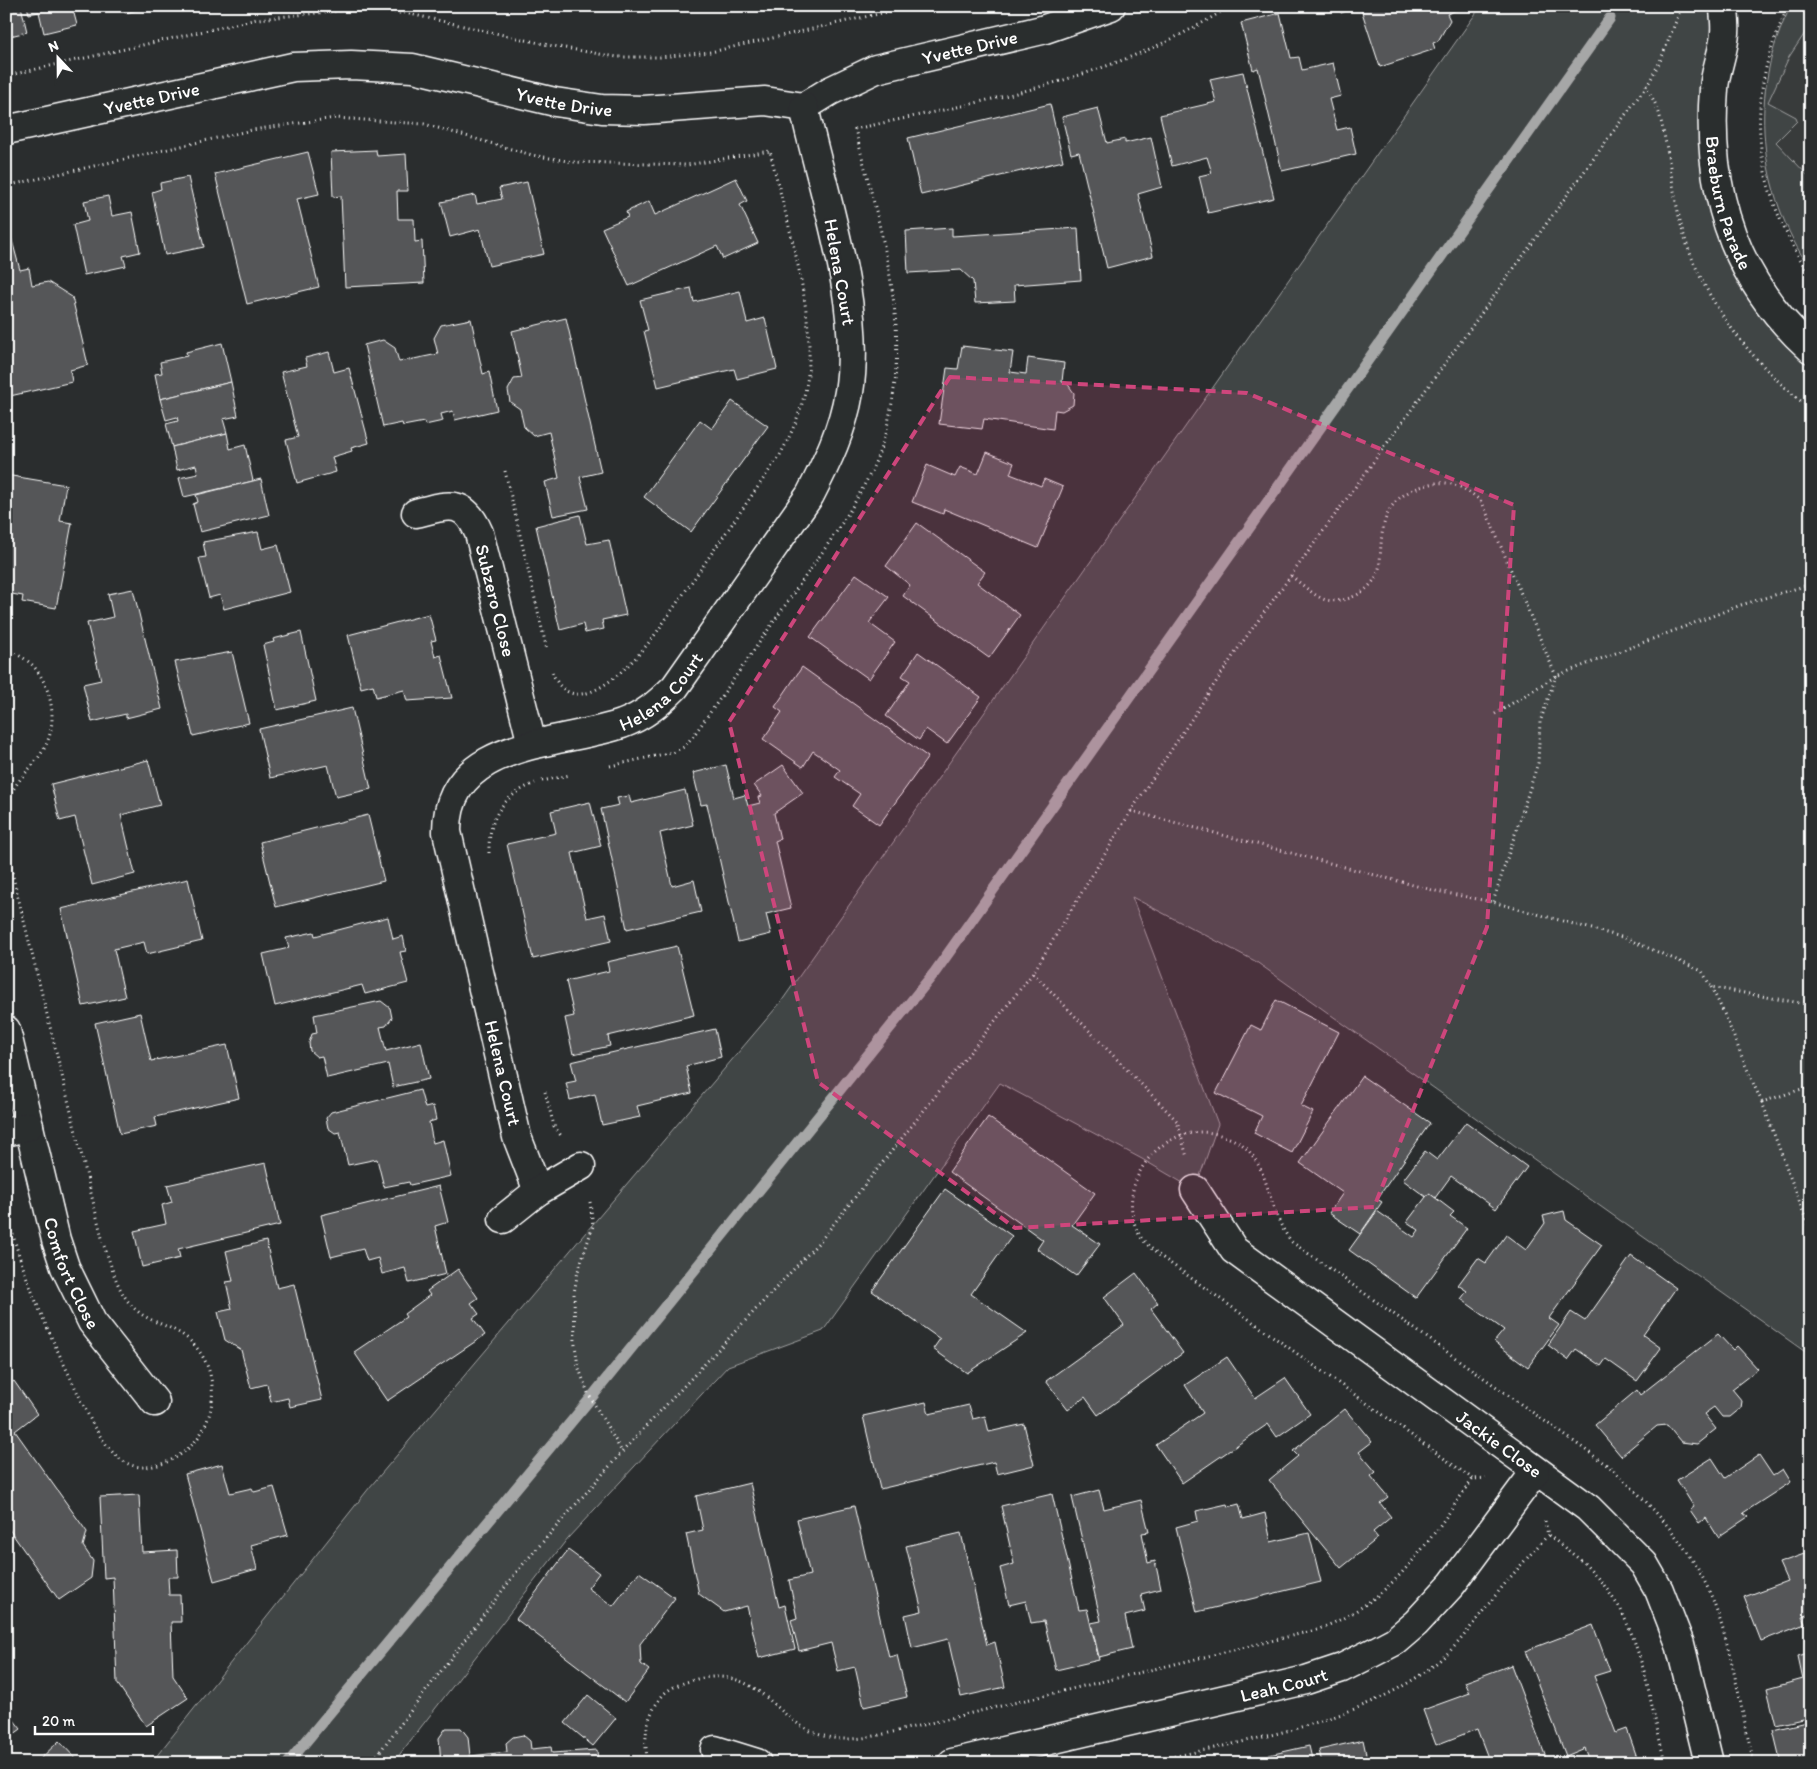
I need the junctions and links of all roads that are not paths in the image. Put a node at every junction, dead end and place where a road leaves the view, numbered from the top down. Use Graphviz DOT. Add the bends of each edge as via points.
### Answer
graph roads {
  1 [pos="1111,6"];
  2 [pos="1724,6"];
  3 [pos="1743,6"];
  4 [pos="1725,33"];
  5 [pos="804,107"];
  6 [pos="6,130"];
  7 [pos="1811,349"];
  8 [pos="416,513"];
  9 [pos="532,744"];
  10 [pos="6,1030"];
  11 [pos="18,1129"];
  12 [pos="581,1166"];
  13 [pos="1195,1190"];
  14 [pos="538,1191"];
  15 [pos="504,1219"];
  16 [pos="155,1402"];
  17 [pos="1535,1472"];
  18 [pos="715,1750"];
  19 [pos="757,1763"];
  20 [pos="952,1763"];
  21 [pos="1709,1763"];
  1 -- 5 [label="street, Yvette Drive" via="1042,30 876,69"];
  2 -- 4 [label="street, Braeburn Parade"];
  3 -- 4 [label="street, Braeburn Parade"];
  4 -- 7 [label="street, Braeburn Parade" via="1714,87 1713,122 1715,177 1723,211 1753,279 1783,321"];
  5 -- 6 [label="street, Yvette Drive" via="765,101 602,110 413,68 351,65 293,67"];
  5 -- 9 [label="street, Helena Court" via="850,312 849,391 831,453 810,495 675,687 659,704 621,724"];
  8 -- 9 [label="street, Subzero Close" via="444,506 456,507 466,511 474,521 480,533"];
  9 -- 14 [label="street, Helena Court" via="486,763 469,775 450,806 447,832 517,1137"];
  10 -- 11 [label="street, Comfort Close"];
  11 -- 16 [label="street, Comfort Close" via="56,1240 92,1322"];
  12 -- 14 [label="street"];
  13 -- 17 [label="street, Jackie Close" via="1234,1250"];
  14 -- 15 [label="street"];
  17 -- 20 [label="street, Leah Court" via="1452,1584 1395,1641 1342,1668 1306,1680"];
  17 -- 21 [label="street, Jackie Close" via="1588,1508 1644,1564 1659,1590 1680,1644"];
  18 -- 19 [label="street"];
}
